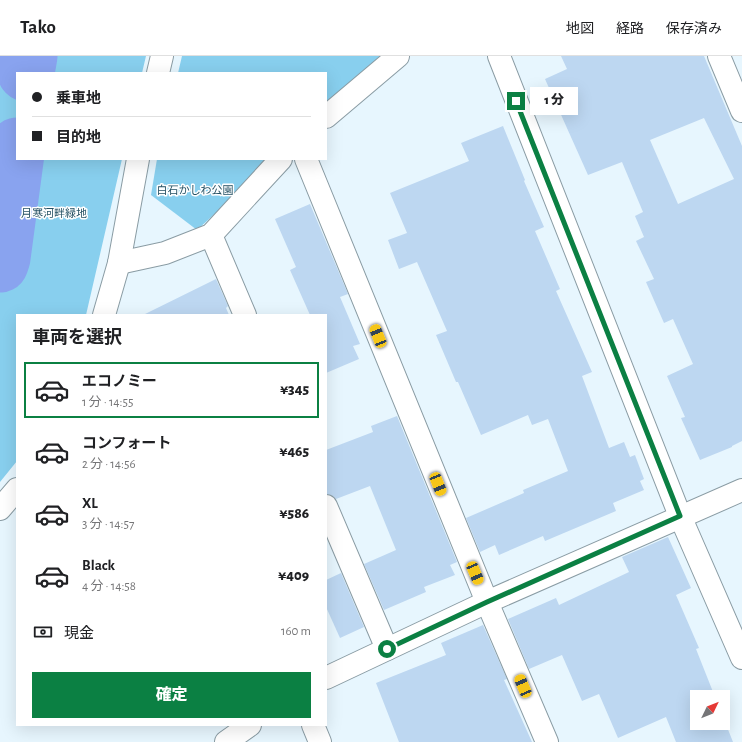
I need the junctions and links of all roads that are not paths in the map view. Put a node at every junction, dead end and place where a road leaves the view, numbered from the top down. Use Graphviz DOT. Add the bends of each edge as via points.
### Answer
graph roads {
  1 [pos="162,56"];
  2 [pos="398,56"];
  3 [pos="499,56"];
  4 [pos="719,56"];
  5 [pos="158,72"];
  6 [pos="742,111"];
  7 [pos="327,116"];
  8 [pos="138,160"];
  9 [pos="280,160"];
  10 [pos="306,160"];
  11 [pos="211,235"];
  12 [pos="119,262"];
  13 [pos="104,314"];
  14 [pos="245,314"];
  15 [pos="16,489"];
  16 [pos="742,490"];
  17 [pos="327,508"];
  18 [pos="0,509"];
  19 [pos="680,516"];
  20 [pos="487,602"];
  21 [pos="387,649"];
  22 [pos="742,658"];
  23 [pos="327,678"];
  24 [pos="249,726"];
  25 [pos="313,726"];
  26 [pos="226,742"];
  27 [pos="320,742"];
  28 [pos="547,742"];
  1 -- 5 [label="street"];
  2 -- 7 [label="street"];
  3 -- 19 [label="street"];
  4 -- 6 [label="street"];
  8 -- 12 [label="street"];
  9 -- 11 [label="street"];
  10 -- 20 [label="street"];
  11 -- 12 [label="street" via="165,253"];
  11 -- 14 [label="street"];
  12 -- 13 [label="street"];
  15 -- 18 [label="street"];
  16 -- 19 [label="street"];
  17 -- 21 [label="street"];
  19 -- 20 [label="street"];
  19 -- 22 [label="street"];
  20 -- 21 [label="street"];
  20 -- 28 [label="street"];
  21 -- 23 [label="street"];
  24 -- 26 [label="street"];
  25 -- 27 [label="street"];
}
